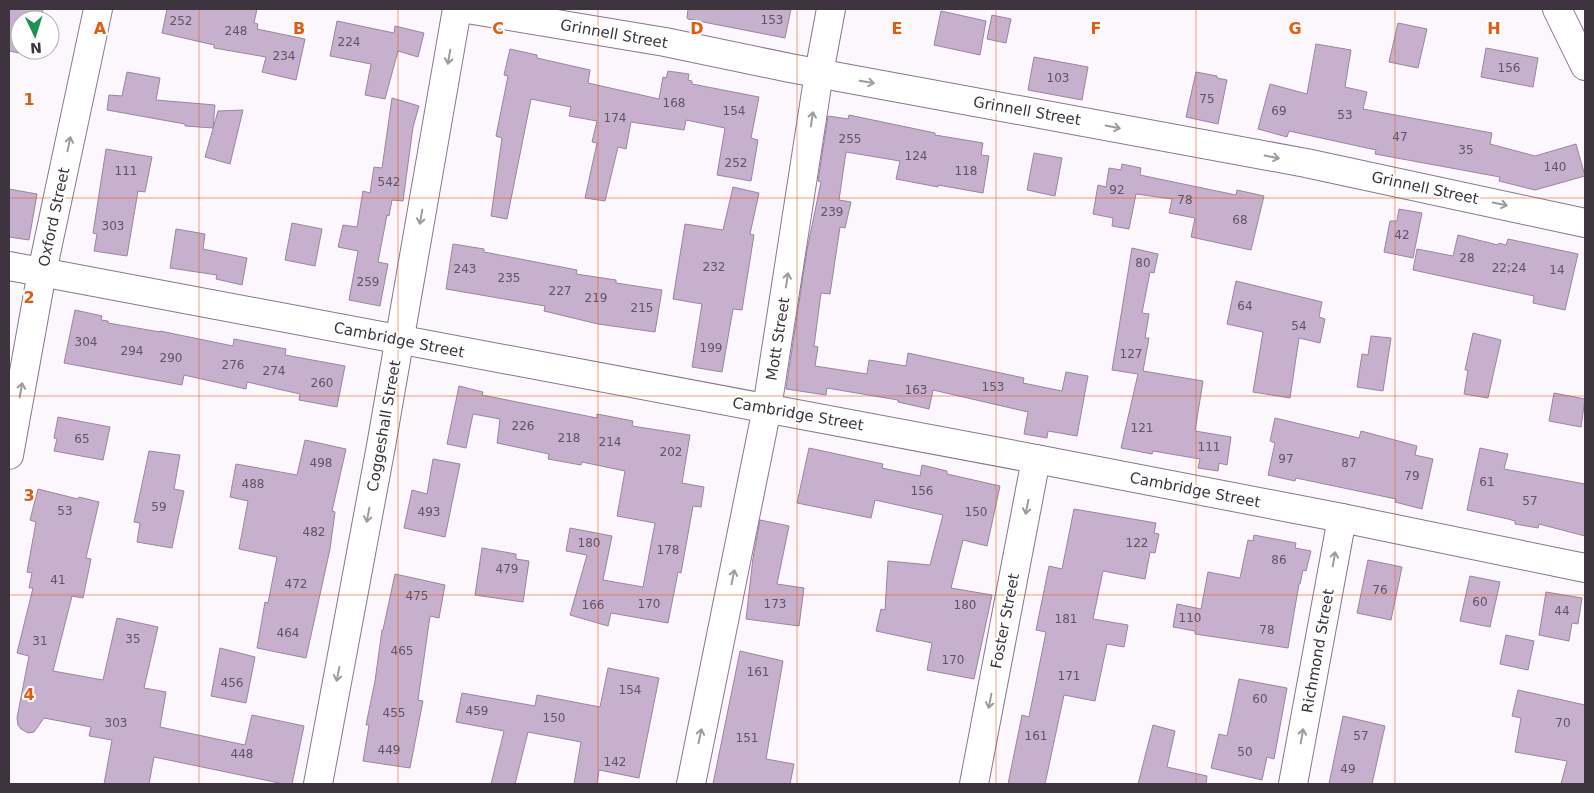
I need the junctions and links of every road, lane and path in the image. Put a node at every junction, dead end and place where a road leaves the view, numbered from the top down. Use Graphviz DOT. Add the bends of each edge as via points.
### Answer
graph roads {
  1 [pos="98,9"];
  2 [pos="457,9"];
  3 [pos="467,9"];
  4 [pos="830,9"];
  5 [pos="1557,9"];
  6 [pos="1585,66"];
  7 [pos="819,73"];
  8 [pos="1585,222"];
  9 [pos="9,266"];
  10 [pos="42,272"];
  11 [pos="400,340"];
  12 [pos="767,408"];
  13 [pos="9,455"];
  14 [pos="1036,459"];
  15 [pos="1342,518"];
  16 [pos="1585,568"];
  17 [pos="318,784"];
  18 [pos="691,784"];
  19 [pos="974,784"];
  20 [pos="1293,784"];
  10 -- 1 [label="street, Oxford Street, one-way"];
  2 -- 11 [label="street, Coggeshall Street, one-way"];
  3 -- 7 [label="street, Grinnell Street" via="665,42"];
  4 -- 7 [label="street, Mott Street"];
  5 -- 6 [label="street"];
  7 -- 8 [label="street, Grinnell Street, one-way" via="1306,163"];
  12 -- 7 [label="street, Mott Street, one-way"];
  9 -- 10 [label="street, Cambridge Street"];
  10 -- 11 [label="street, Cambridge Street"];
  13 -- 10 [label="street, Oxford Street, one-way"];
  11 -- 12 [label="street, Cambridge Street"];
  11 -- 17 [label="street, Coggeshall Street, one-way"];
  12 -- 14 [label="street, Cambridge Street"];
  18 -- 12 [label="street, Mott Street, one-way"];
  14 -- 15 [label="street, Cambridge Street"];
  14 -- 19 [label="street, Foster Street, one-way"];
  15 -- 16 [label="street, Cambridge Street"];
  20 -- 15 [label="street, Richmond Street, one-way"];
}
